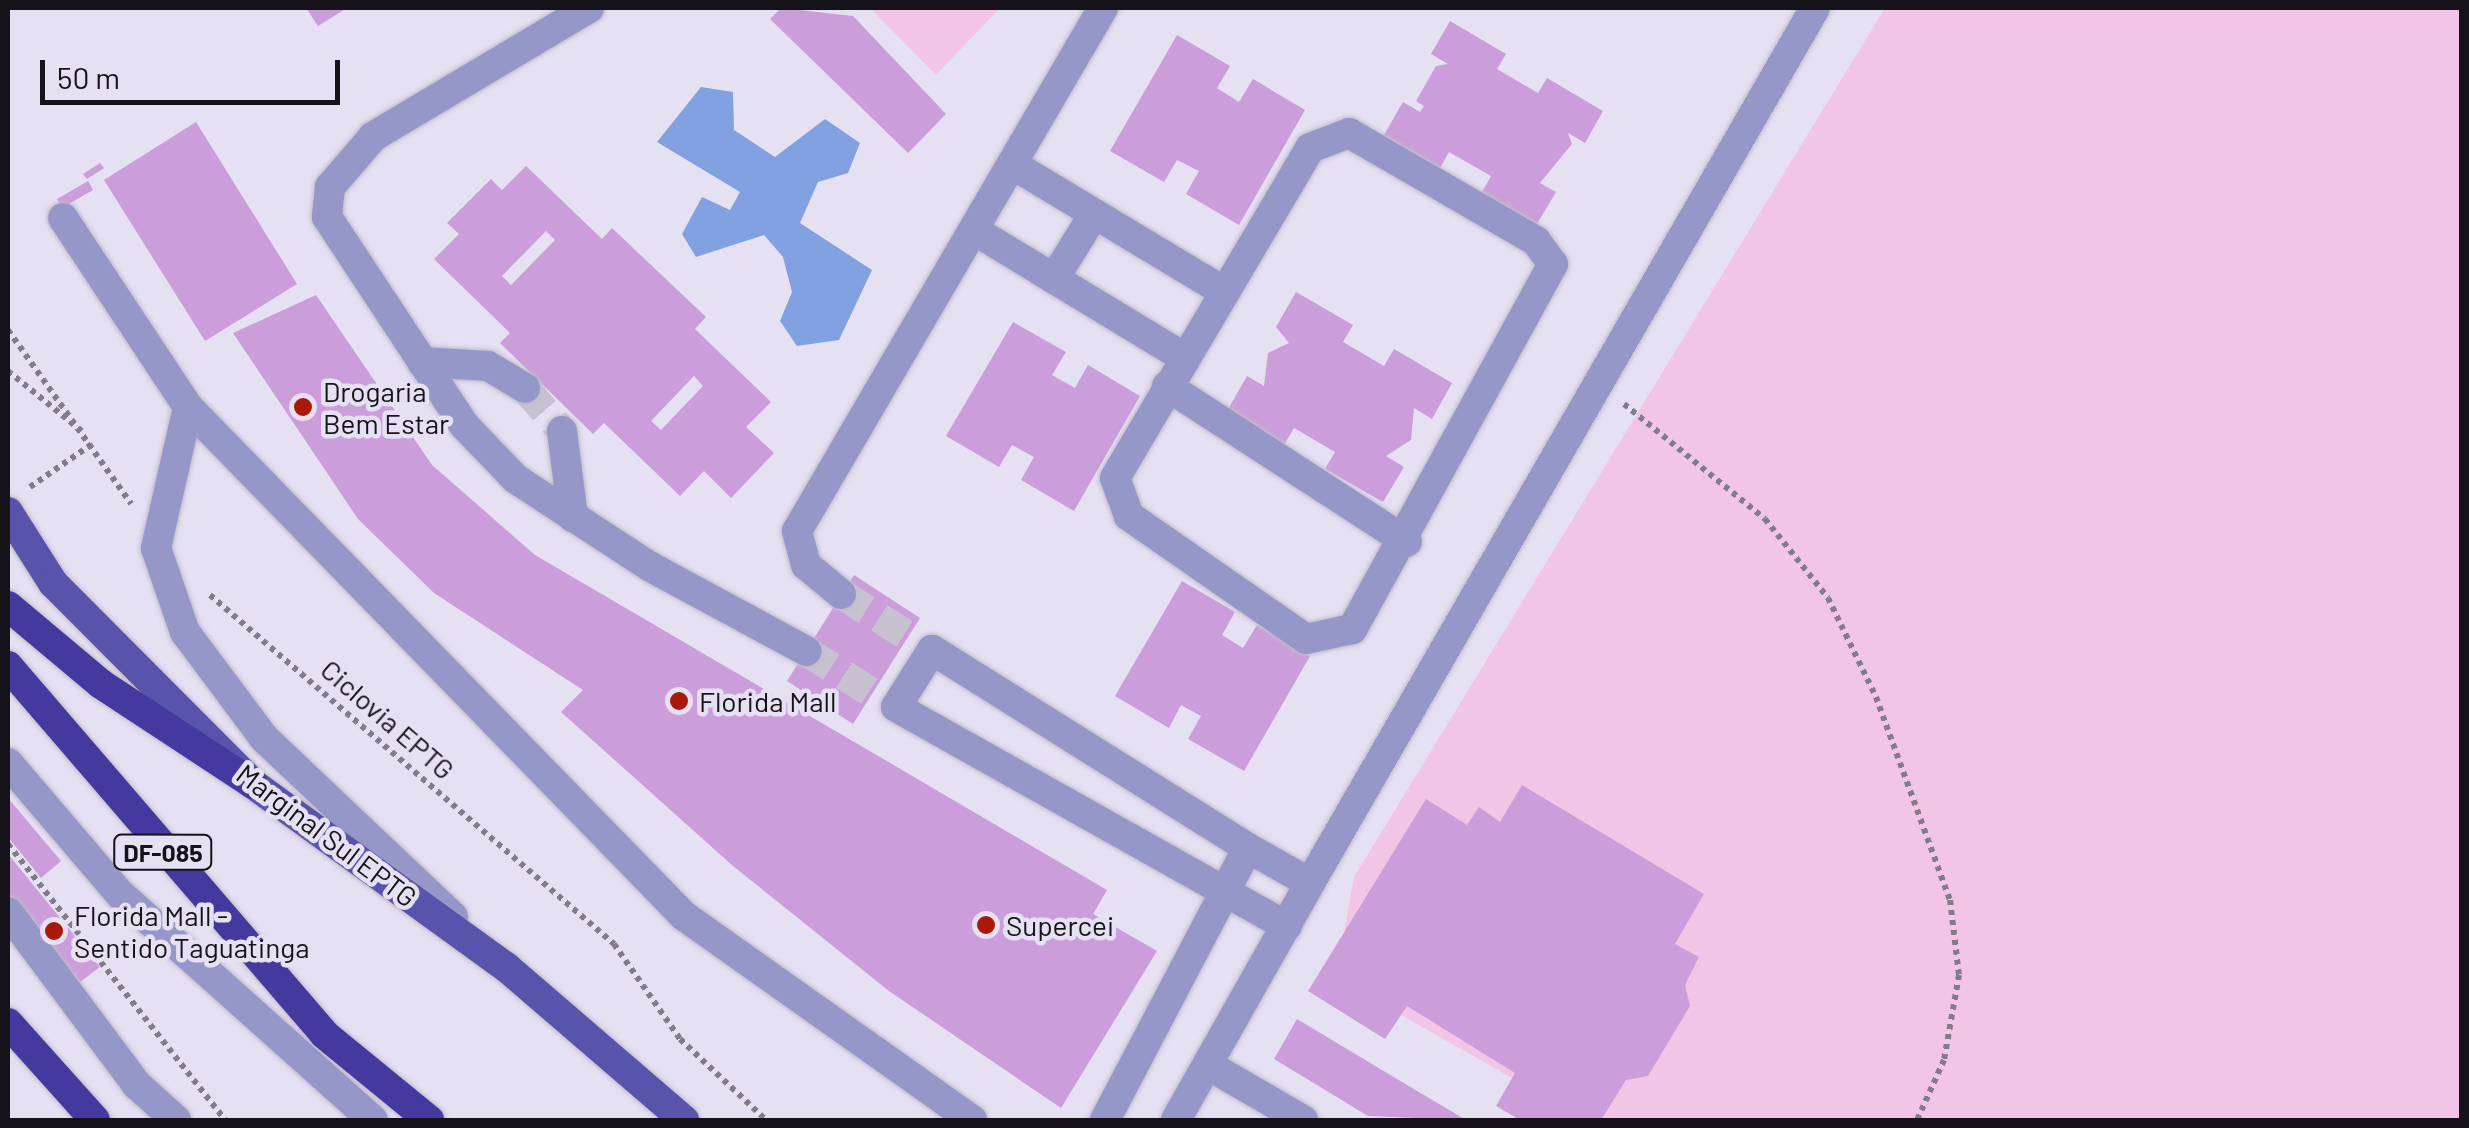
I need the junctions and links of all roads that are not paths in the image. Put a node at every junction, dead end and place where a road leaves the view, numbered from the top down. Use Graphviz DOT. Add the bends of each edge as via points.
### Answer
graph roads {
  1 [pos="589,8"];
  2 [pos="1103,8"];
  3 [pos="1815,8"];
  4 [pos="1015,166"];
  5 [pos="1094,214"];
  6 [pos="63,218"];
  7 [pos="976,232"];
  8 [pos="1054,278"];
  9 [pos="1221,290"];
  10 [pos="1183,357"];
  11 [pos="422,362"];
  12 [pos="1167,386"];
  13 [pos="525,388"];
  14 [pos="188,407"];
  15 [pos="562,431"];
  16 [pos="15,502"];
  17 [pos="574,518"];
  18 [pos="1407,542"];
  19 [pos="842,594"];
  20 [pos="8,606"];
  21 [pos="806,650"];
  22 [pos="8,666"];
  23 [pos="8,763"];
  24 [pos="252,784"];
  25 [pos="1248,848"];
  26 [pos="1310,883"];
  27 [pos="1225,890"];
  28 [pos="8,912"];
  29 [pos="1287,926"];
  30 [pos="506,967"];
  31 [pos="8,1023"];
  32 [pos="1208,1064"];
  33 [pos="95,1120"];
  34 [pos="176,1120"];
  35 [pos="373,1120"];
  36 [pos="428,1120"];
  37 [pos="684,1120"];
  38 [pos="972,1120"];
  39 [pos="1105,1120"];
  40 [pos="1176,1120"];
  41 [pos="1304,1120"];
  1 -- 11 [label="lane" via="373,137 330,187 327,217"];
  2 -- 4 [label="lane"];
  3 -- 26 [label="lane"];
  4 -- 5 [label="lane"];
  4 -- 7 [label="lane"];
  5 -- 8 [label="lane"];
  5 -- 9 [label="lane"];
  6 -- 14 [label="lane"];
  7 -- 8 [label="lane"];
  7 -- 19 [label="lane" via="797,531 806,565"];
  8 -- 10 [label="lane"];
  9 -- 10 [label="lane"];
  9 -- 18 [label="lane" via="1327,134 1349,132 1545,252 1553,264 1547,289"];
  10 -- 12 [label="lane"];
  11 -- 13 [label="lane" via="488,366"];
  11 -- 17 [label="lane" via="516,479"];
  12 -- 18 [label="lane"];
  12 -- 18 [label="lane" via="1115,478 1118,502 1306,639 1352,629"];
  14 -- 30 [label="lane" via="156,548 185,632 254,726"];
  14 -- 38 [label="lane" via="684,916"];
  15 -- 17 [label="lane"];
  16 -- 24 [label="main road, Marginal Sul EPTG" via="53,583"];
  17 -- 21 [label="lane"];
  20 -- 24 [label="highway" via="101,684"];
  22 -- 36 [label="highway, DF-085" via="324,1034"];
  23 -- 35 [label="lane" via="120,894"];
  24 -- 30 [label="main road, Marginal Sul EPTG"];
  25 -- 26 [label="lane"];
  25 -- 27 [label="lane"];
  25 -- 27 [label="lane" via="920,643 884,700"];
  26 -- 29 [label="lane"];
  27 -- 29 [label="lane"];
  27 -- 39 [label="lane"];
  28 -- 34 [label="lane" via="136,1084"];
  29 -- 32 [label="lane"];
  30 -- 37 [label="main road, Marginal Sul EPTG"];
  31 -- 33 [label="highway"];
  32 -- 40 [label="lane"];
  32 -- 41 [label="lane"];
}
